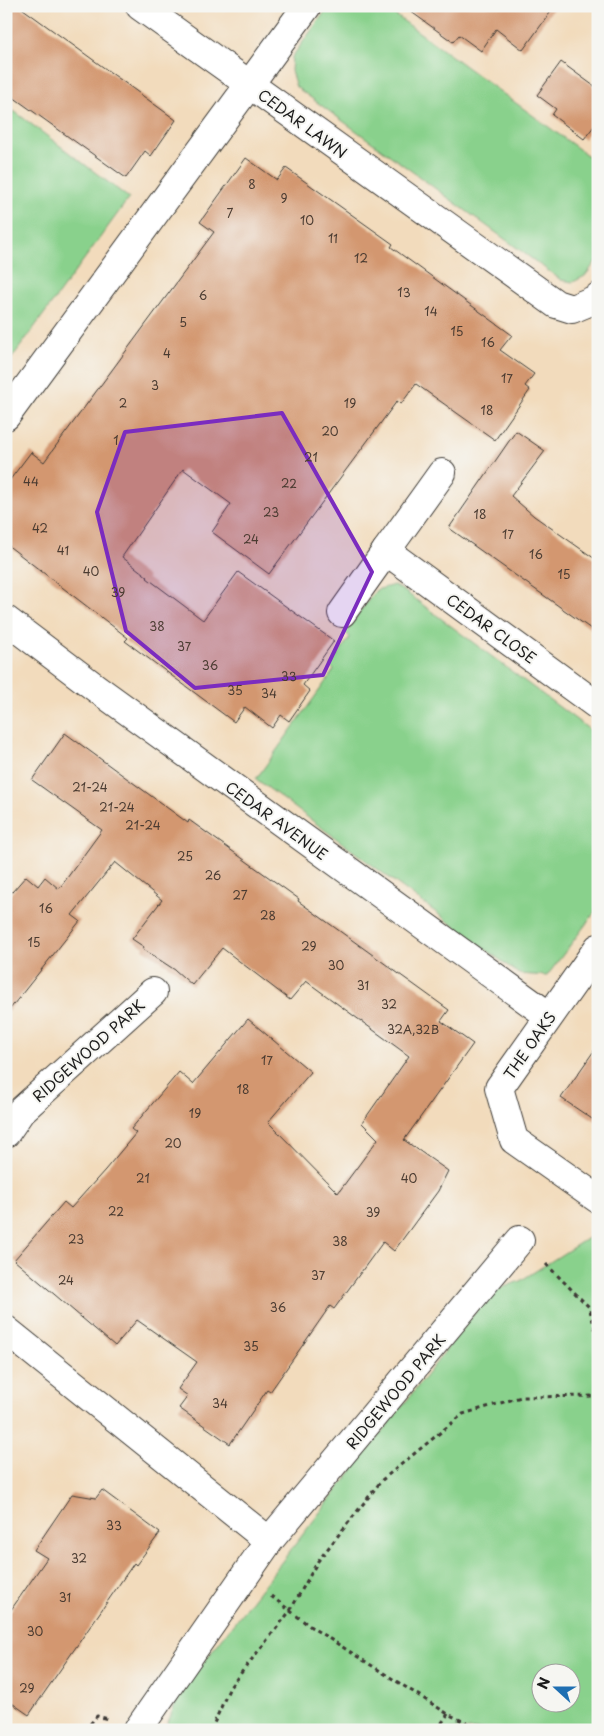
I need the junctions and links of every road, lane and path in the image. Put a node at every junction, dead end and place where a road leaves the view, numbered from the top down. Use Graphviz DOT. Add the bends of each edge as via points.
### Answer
graph roads {
  1 [pos="140,6"];
  2 [pos="306,6"];
  3 [pos="249,85"];
  4 [pos="598,297"];
  5 [pos="6,416"];
  6 [pos="442,473"];
  7 [pos="386,551"];
  8 [pos="342,613"];
  9 [pos="6,620"];
  10 [pos="598,706"];
  11 [pos="598,948"];
  12 [pos="153,992"];
  13 [pos="549,1016"];
  14 [pos="6,1133"];
  15 [pos="598,1200"];
  16 [pos="520,1240"];
  17 [pos="6,1330"];
  18 [pos="598,1338"];
  19 [pos="598,1396"];
  20 [pos="269,1541"];
  21 [pos="245,1576"];
  22 [pos="290,1610"];
  23 [pos="448,1714"];
  24 [pos="139,1728"];
  25 [pos="211,1730"];
  26 [pos="437,1730"];
  27 [pos="481,1730"];
  1 -- 3 [label="street"];
  2 -- 3 [label="street"];
  3 -- 4 [label="street, CEDAR LAWN" via="556,304 572,308"];
  3 -- 5 [label="street, CEDAR LAWN"];
  6 -- 7 [label="street"];
  7 -- 8 [label="street"];
  7 -- 10 [label="street, CEDAR CLOSE"];
  9 -- 13 [label="street, CEDAR AVENUE"];
  11 -- 13 [label="street, THE OAKS"];
  12 -- 14 [label="street, RIDGEWOOD PARK" via="21,1111"];
  13 -- 15 [label="street, THE OAKS" via="499,1088 514,1140"];
  16 -- 18 [label="path" via="590,1307"];
  16 -- 20 [label="street, RIDGEWOOD PARK"];
  17 -- 20 [label="street"];
  19 -- 22 [label="path" via="521,1397 463,1414 382,1480 318,1561"];
  20 -- 21 [label="street, RIDGEWOOD PARK"];
  21 -- 22 [label="path"];
  21 -- 24 [label="street, RIDGEWOOD PARK"];
  22 -- 23 [label="path"];
  22 -- 25 [label="path" via="230,1687"];
  23 -- 26 [label="path"];
  23 -- 27 [label="path"];
}
